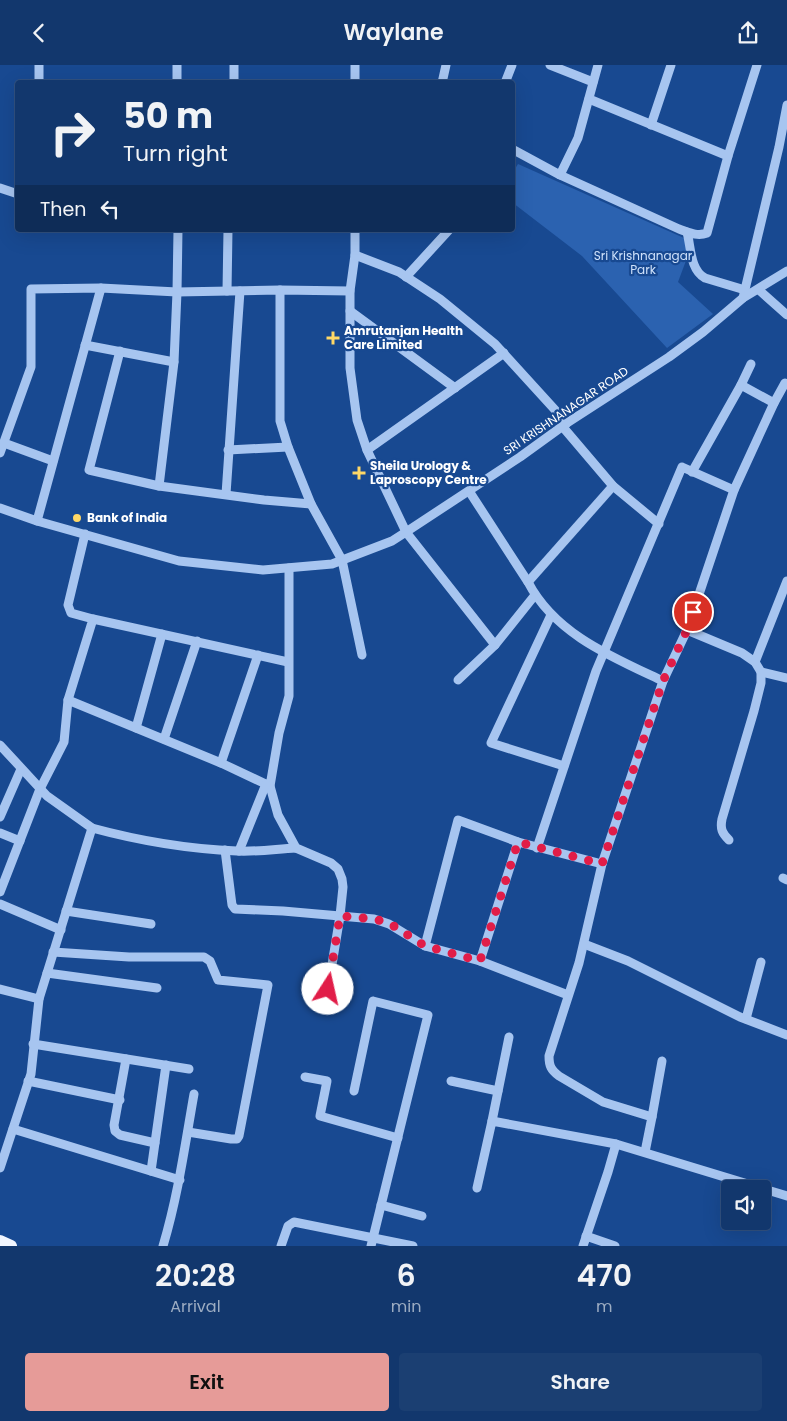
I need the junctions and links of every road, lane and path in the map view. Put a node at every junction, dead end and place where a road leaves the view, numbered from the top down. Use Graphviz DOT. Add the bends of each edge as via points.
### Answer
graph roads {
  1 [pos="39,65"];
  2 [pos="177,65"];
  3 [pos="234,65"];
  4 [pos="355,65"];
  5 [pos="446,65"];
  6 [pos="512,65"];
  7 [pos="550,65"];
  8 [pos="598,65"];
  9 [pos="671,65"];
  10 [pos="758,65"];
  11 [pos="39,80"];
  12 [pos="177,80"];
  13 [pos="234,80"];
  14 [pos="355,80"];
  15 [pos="443,80"];
  16 [pos="506,80"];
  17 [pos="594,82"];
  18 [pos="589,99"];
  19 [pos="787,105"];
  20 [pos="651,125"];
  21 [pos="515,154"];
  22 [pos="728,157"];
  23 [pos="560,175"];
  24 [pos="0,188"];
  25 [pos="15,193"];
  26 [pos="178,232"];
  27 [pos="228,232"];
  28 [pos="355,232"];
  29 [pos="687,232"];
  30 [pos="442,234"];
  31 [pos="355,255"];
  32 [pos="787,271"];
  33 [pos="406,277"];
  34 [pos="101,288"];
  35 [pos="280,290"];
  36 [pos="759,290"];
  37 [pos="228,291"];
  38 [pos="240,291"];
  39 [pos="350,291"];
  40 [pos="178,292"];
  41 [pos="744,294"];
  42 [pos="350,311"];
  43 [pos="787,315"];
  44 [pos="85,345"];
  45 [pos="120,351"];
  46 [pos="504,353"];
  47 [pos="174,362"];
  48 [pos="752,364"];
  49 [pos="785,383"];
  50 [pos="741,385"];
  51 [pos="455,388"];
  52 [pos="774,403"];
  53 [pos="564,425"];
  54 [pos="4,443"];
  55 [pos="288,447"];
  56 [pos="228,449"];
  57 [pos="367,450"];
  58 [pos="0,453"];
  59 [pos="53,461"];
  60 [pos="692,472"];
  61 [pos="159,485"];
  62 [pos="613,486"];
  63 [pos="734,490"];
  64 [pos="468,491"];
  65 [pos="226,494"];
  66 [pos="311,504"];
  67 [pos="0,508"];
  68 [pos="37,521"];
  69 [pos="658,524"];
  70 [pos="406,533"];
  71 [pos="85,534"];
  72 [pos="342,560"];
  73 [pos="289,568"];
  74 [pos="787,581"];
  75 [pos="528,582"];
  76 [pos="535,595"];
  77 [pos="551,615"];
  78 [pos="93,619"];
  79 [pos="687,630"];
  80 [pos="162,633"];
  81 [pos="198,641"];
  82 [pos="495,645"];
  83 [pos="604,652"];
  84 [pos="258,655"];
  85 [pos="362,655"];
  86 [pos="288,662"];
  87 [pos="755,662"];
  88 [pos="760,672"];
  89 [pos="787,678"];
  90 [pos="458,680"];
  91 [pos="663,681"];
  92 [pos="68,700"];
  93 [pos="136,728"];
  94 [pos="164,739"];
  95 [pos="0,745"];
  96 [pos="221,763"];
  97 [pos="564,766"];
  98 [pos="21,769"];
  99 [pos="268,785"];
  100 [pos="40,789"];
  101 [pos="0,817"];
  102 [pos="92,828"];
  103 [pos="0,833"];
  104 [pos="729,840"];
  105 [pos="20,841"];
  106 [pos="518,842"];
  107 [pos="296,848"];
  108 [pos="537,848"];
  109 [pos="225,850"];
  110 [pos="239,851"];
  111 [pos="602,864"];
  112 [pos="0,892"];
  113 [pos="0,905"];
  114 [pos="66,911"];
  115 [pos="340,916"];
  116 [pos="151,923"];
  117 [pos="61,930"];
  118 [pos="584,944"];
  119 [pos="425,946"];
  120 [pos="53,952"];
  121 [pos="480,961"];
  122 [pos="761,962"];
  123 [pos="47,973"];
  124 [pos="157,988"];
  125 [pos="0,989"];
  126 [pos="328,989"];
  127 [pos="568,995"];
  128 [pos="39,999"];
  129 [pos="746,1019"];
  130 [pos="787,1035"];
  131 [pos="509,1037"];
  132 [pos="34,1044"];
  133 [pos="126,1059"];
  134 [pos="662,1061"];
  135 [pos="166,1065"];
  136 [pos="189,1069"];
  137 [pos="305,1077"];
  138 [pos="28,1081"];
  139 [pos="451,1081"];
  140 [pos="354,1091"];
  141 [pos="498,1091"];
  142 [pos="194,1094"];
  143 [pos="120,1100"];
  144 [pos="652,1117"];
  145 [pos="492,1121"];
  146 [pos="12,1129"];
  147 [pos="188,1132"];
  148 [pos="398,1138"];
  149 [pos="155,1143"];
  150 [pos="616,1144"];
  151 [pos="645,1152"];
  152 [pos="0,1168"];
  153 [pos="151,1171"];
  154 [pos="180,1180"];
  155 [pos="477,1188"];
  156 [pos="787,1196"];
  157 [pos="381,1205"];
  158 [pos="422,1216"];
  159 [pos="586,1236"];
  160 [pos="0,1241"];
  161 [pos="372,1241"];
  162 [pos="12,1246"];
  163 [pos="163,1246"];
  164 [pos="281,1246"];
  165 [pos="413,1246"];
  166 [pos="583,1246"];
  167 [pos="615,1246"];
  1 -- 11 [label="street"];
  2 -- 12 [label="street"];
  3 -- 13 [label="street"];
  4 -- 14 [label="street"];
  5 -- 15 [label="street"];
  6 -- 16 [label="street"];
  7 -- 17 [label="street"];
  8 -- 17 [label="street"];
  9 -- 20 [label="street"];
  10 -- 22 [label="street"];
  17 -- 18 [label="street"];
  18 -- 20 [label="street"];
  18 -- 23 [label="street" via="578,138"];
  19 -- 41 [label="street"];
  20 -- 22 [label="street"];
  21 -- 23 [label="street"];
  22 -- 29 [label="street" via="706,233"];
  23 -- 29 [label="street"];
  24 -- 25 [label="street"];
  26 -- 40 [label="street"];
  27 -- 37 [label="street"];
  28 -- 31 [label="street"];
  29 -- 41 [label="street" via="699,275"];
  30 -- 33 [label="street"];
  31 -- 33 [label="street"];
  31 -- 39 [label="street"];
  32 -- 36 [label="street, SRI KRISHNANAGAR ROAD"];
  33 -- 46 [label="street" via="440,299"];
  34 -- 40 [label="street"];
  34 -- 44 [label="street"];
  34 -- 54 [label="street" via="31,289 31,367"];
  35 -- 38 [label="street"];
  35 -- 39 [label="street"];
  35 -- 55 [label="street" via="280,421"];
  36 -- 41 [label="street, SRI KRISHNANAGAR ROAD"];
  36 -- 43 [label="street"];
  37 -- 38 [label="street"];
  37 -- 40 [label="street"];
  38 -- 56 [label="street"];
  39 -- 42 [label="street"];
  40 -- 47 [label="street"];
  41 -- 53 [label="street, SRI KRISHNANAGAR ROAD" via="709,327 669,357"];
  42 -- 51 [label="street"];
  42 -- 57 [label="street" via="350,368 356,420"];
  44 -- 45 [label="street"];
  44 -- 59 [label="street"];
  45 -- 47 [label="street"];
  45 -- 61 [label="street" via="89,470"];
  46 -- 51 [label="street"];
  46 -- 53 [label="street"];
  47 -- 61 [label="street"];
  48 -- 50 [label="street"];
  49 -- 52 [label="street"];
  50 -- 52 [label="street"];
  50 -- 60 [label="street"];
  51 -- 57 [label="street"];
  52 -- 63 [label="street"];
  53 -- 62 [label="street"];
  53 -- 64 [label="street, SRI KRISHNANAGAR ROAD"];
  54 -- 58 [label="street"];
  54 -- 59 [label="street"];
  55 -- 56 [label="street"];
  55 -- 66 [label="street"];
  56 -- 65 [label="street"];
  57 -- 70 [label="street"];
  59 -- 68 [label="street"];
  60 -- 63 [label="street"];
  60 -- 69 [label="street" via="682,467"];
  61 -- 65 [label="street"];
  62 -- 69 [label="street"];
  62 -- 75 [label="street"];
  63 -- 79 [label="street"];
  64 -- 70 [label="street, SRI KRISHNANAGAR ROAD"];
  64 -- 75 [label="street"];
  65 -- 66 [label="street"];
  66 -- 72 [label="street"];
  67 -- 68 [label="street, SRI KRISHNANAGAR ROAD"];
  68 -- 71 [label="street, SRI KRISHNANAGAR ROAD"];
  69 -- 83 [label="street"];
  70 -- 72 [label="street, SRI KRISHNANAGAR ROAD"];
  70 -- 82 [label="street"];
  71 -- 73 [label="street, SRI KRISHNANAGAR ROAD" via="179,561 263,571"];
  71 -- 78 [label="street" via="68,610"];
  72 -- 73 [label="street, SRI KRISHNANAGAR ROAD" via="332,565"];
  72 -- 85 [label="street"];
  73 -- 86 [label="street"];
  74 -- 87 [label="street"];
  75 -- 76 [label="street"];
  76 -- 77 [label="street"];
  76 -- 82 [label="street"];
  77 -- 83 [label="street" via="578,637"];
  77 -- 97 [label="street" via="491,743"];
  78 -- 80 [label="street"];
  78 -- 92 [label="street"];
  79 -- 87 [label="street" via="726,645"];
  79 -- 91 [label="street"];
  80 -- 81 [label="street"];
  80 -- 93 [label="street"];
  81 -- 84 [label="street"];
  81 -- 94 [label="street"];
  82 -- 90 [label="street"];
  83 -- 91 [label="street"];
  83 -- 97 [label="street"];
  84 -- 86 [label="street"];
  84 -- 96 [label="street"];
  86 -- 99 [label="street" via="289,696"];
  87 -- 88 [label="street"];
  88 -- 89 [label="street"];
  88 -- 104 [label="street" via="761,683 754,711 722,819 723,833"];
  91 -- 111 [label="street"];
  92 -- 93 [label="street"];
  92 -- 100 [label="street" via="64,742"];
  93 -- 94 [label="street"];
  94 -- 96 [label="street"];
  95 -- 98 [label="street"];
  96 -- 99 [label="street"];
  97 -- 108 [label="street"];
  98 -- 100 [label="street"];
  98 -- 101 [label="street"];
  99 -- 107 [label="street" via="278,815"];
  99 -- 110 [label="street"];
  100 -- 102 [label="street"];
  100 -- 105 [label="street"];
  102 -- 109 [label="street" via="153,843"];
  102 -- 114 [label="street"];
  103 -- 105 [label="street"];
  105 -- 112 [label="street"];
  106 -- 108 [label="street"];
  106 -- 119 [label="street" via="458,820"];
  106 -- 121 [label="street"];
  107 -- 110 [label="street"];
  107 -- 115 [label="street" via="338,869 343,887"];
  108 -- 111 [label="street"];
  109 -- 110 [label="street"];
  109 -- 115 [label="street" via="235,909"];
  111 -- 118 [label="street"];
  113 -- 117 [label="street"];
  114 -- 116 [label="street"];
  114 -- 117 [label="street"];
  115 -- 119 [label="street" via="389,923"];
  115 -- 126 [label="street"];
  117 -- 120 [label="street"];
  118 -- 127 [label="street"];
  118 -- 129 [label="street" via="647,969"];
  119 -- 121 [label="street"];
  120 -- 123 [label="street"];
  120 -- 147 [label="street" via="204,957 210,961 218,980 268,985 239,1136 232,1139"];
  121 -- 127 [label="street"];
  122 -- 129 [label="street"];
  123 -- 124 [label="street"];
  123 -- 128 [label="street"];
  125 -- 128 [label="street"];
  127 -- 144 [label="street" via="549,1056 553,1072 604,1102"];
  128 -- 132 [label="street"];
  129 -- 130 [label="street"];
  131 -- 141 [label="street"];
  132 -- 133 [label="street"];
  132 -- 138 [label="street"];
  133 -- 135 [label="street"];
  133 -- 143 [label="street"];
  134 -- 144 [label="street"];
  135 -- 136 [label="street"];
  135 -- 149 [label="street"];
  137 -- 148 [label="street" via="327,1081 320,1116"];
  138 -- 143 [label="street"];
  138 -- 146 [label="street"];
  139 -- 141 [label="street"];
  140 -- 148 [label="street" via="373,1001 428,1015"];
  141 -- 145 [label="street"];
  142 -- 147 [label="street"];
  143 -- 149 [label="street" via="114,1125 116,1133"];
  144 -- 151 [label="street"];
  145 -- 150 [label="street"];
  145 -- 155 [label="street"];
  146 -- 152 [label="street"];
  146 -- 153 [label="street"];
  147 -- 154 [label="street"];
  148 -- 157 [label="street"];
  149 -- 153 [label="street"];
  150 -- 151 [label="street"];
  150 -- 159 [label="street"];
  151 -- 156 [label="street"];
  153 -- 154 [label="street"];
  154 -- 163 [label="street"];
  157 -- 158 [label="street"];
  157 -- 161 [label="street"];
  159 -- 166 [label="street"];
  159 -- 167 [label="street"];
  160 -- 162 [label="main road"];
  161 -- 164 [label="street" via="294,1222 288,1226"];
  161 -- 165 [label="street"];
}
